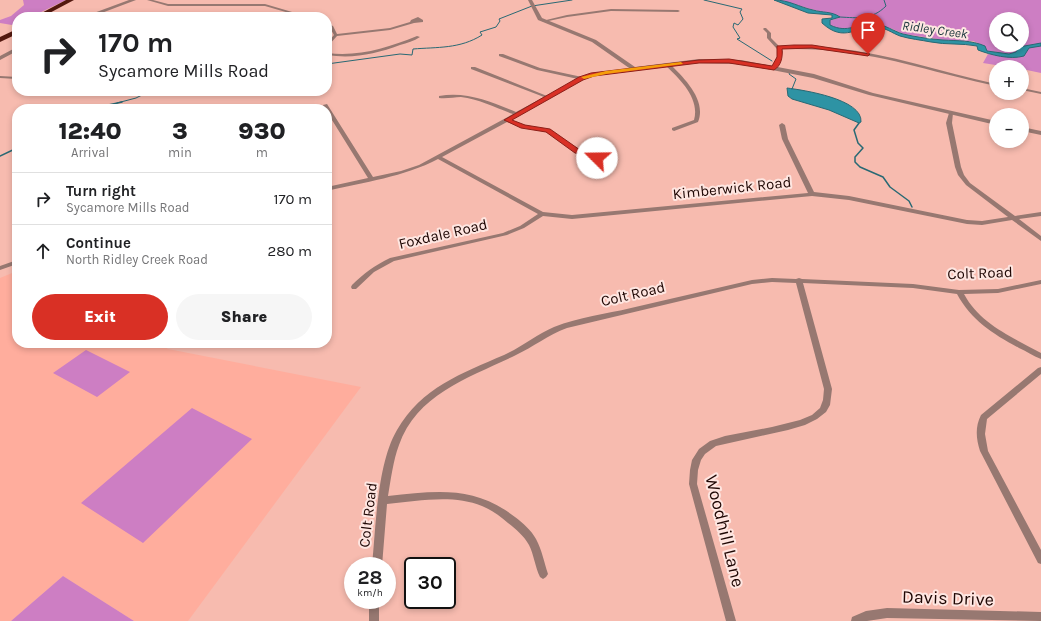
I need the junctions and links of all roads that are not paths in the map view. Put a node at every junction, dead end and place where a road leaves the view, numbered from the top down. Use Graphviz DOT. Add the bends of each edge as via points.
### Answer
graph roads {
  1 [pos="71,0"];
  2 [pos="78,0"];
  3 [pos="134,0"];
  4 [pos="148,0"];
  5 [pos="530,0"];
  6 [pos="678,11"];
  7 [pos="47,12"];
  8 [pos="54,12"];
  9 [pos="100,12"];
  10 [pos="290,12"];
  11 [pos="413,22"];
  12 [pos="544,22"];
  13 [pos="332,27"];
  14 [pos="765,29"];
  15 [pos="12,30"];
  16 [pos="12,34"];
  17 [pos="336,35"];
  18 [pos="0,36"];
  19 [pos="418,37"];
  20 [pos="0,40"];
  21 [pos="332,40"];
  22 [pos="779,48"];
  23 [pos="12,52"];
  24 [pos="332,55"];
  25 [pos="501,55"];
  26 [pos="0,58"];
  27 [pos="668,65"];
  28 [pos="472,68"];
  29 [pos="774,68"];
  30 [pos="634,69"];
  31 [pos="0,77"];
  32 [pos="12,78"];
  33 [pos="581,78"];
  34 [pos="989,84"];
  35 [pos="1029,90"];
  36 [pos="1041,93"];
  37 [pos="441,97"];
  38 [pos="547,97"];
  39 [pos="951,113"];
  40 [pos="516,114"];
  41 [pos="332,116"];
  42 [pos="507,120"];
  43 [pos="989,121"];
  44 [pos="782,125"];
  45 [pos="674,129"];
  46 [pos="1029,130"];
  47 [pos="1041,133"];
  48 [pos="598,156"];
  49 [pos="438,157"];
  50 [pos="371,180"];
  51 [pos="332,188"];
  52 [pos="812,194"];
  53 [pos="542,214"];
  54 [pos="1041,214"];
  55 [pos="1013,218"];
  56 [pos="1041,239"];
  57 [pos="12,264"];
  58 [pos="0,268"];
  59 [pos="799,280"];
  60 [pos="1041,282"];
  61 [pos="354,287"];
  62 [pos="959,292"];
  63 [pos="1041,356"];
  64 [pos="1041,370"];
  65 [pos="384,500"];
  66 [pos="378,557"];
  67 [pos="1041,560"];
  68 [pos="543,574"];
  69 [pos="374,609"];
  70 [pos="1041,617"];
  71 [pos="374,621"];
  72 [pos="731,621"];
  73 [pos="856,621"];
  1 -- 7 [label="highway"];
  2 -- 8 [label="highway"];
  3 -- 9 [label="street"];
  4 -- 10 [label="street" via="168,5 265,5"];
  5 -- 12 [label="street" via="538,17"];
  6 -- 12 [label="street" via="611,10"];
  11 -- 17 [label="street" via="390,29"];
  12 -- 30 [label="street" via="594,41"];
  13 -- 17 [label="street"];
  14 -- 22 [label="street" via="769,33 769,38"];
  15 -- 18 [label="highway"];
  16 -- 20 [label="highway"];
  17 -- 21 [label="street"];
  19 -- 24 [label="street" via="375,52"];
  22 -- 29 [label="street" via="780,57"];
  22 -- 34 [label="street" via="812,46 868,54"];
  23 -- 26 [label="street"];
  25 -- 33 [label="street" via="539,69"];
  27 -- 29 [label="street" via="726,61"];
  27 -- 30 [label="street"];
  27 -- 45 [label="street" via="679,75 699,107 696,121"];
  28 -- 38 [label="street"];
  29 -- 39 [label="street" via="814,76 871,94"];
  30 -- 33 [label="street"];
  31 -- 32 [label="street"];
  33 -- 38 [label="street"];
  35 -- 36 [label="street"];
  37 -- 40 [label="street" via="458,94 468,96"];
  38 -- 40 [label="street"];
  39 -- 43 [label="street"];
  39 -- 55 [label="street" via="949,123 960,175"];
  40 -- 42 [label="street"];
  41 -- 50 [label="street"];
  42 -- 48 [label="street" via="548,131 578,151"];
  42 -- 49 [label="street"];
  44 -- 52 [label="street" via="785,139"];
  46 -- 47 [label="street"];
  49 -- 50 [label="street" via="421,166"];
  49 -- 53 [label="street, Kimberwick Road"];
  50 -- 51 [label="street"];
  52 -- 53 [label="street, Kimberwick Road" via="572,217"];
  52 -- 55 [label="street, Kimberwick Road" via="849,198 967,222 982,223"];
  53 -- 61 [label="street, Foxdale Road" via="505,234 392,259 374,268"];
  54 -- 55 [label="street, Kimberwick Road"];
  55 -- 56 [label="street"];
  57 -- 58 [label="street"];
  59 -- 62 [label="street, Colt Road" via="913,286"];
  59 -- 65 [label="street, Colt Road" via="752,282 565,326 552,330 510,356 488,364 442,388 425,398 400,432 390,460"];
  59 -- 72 [label="street, Woodhill Lane" via="828,390 824,410 812,419 797,424 713,443 703,450 694,462 692,484"];
  60 -- 62 [label="street, Colt Road" via="998,291"];
  62 -- 63 [label="street" via="964,304 979,319"];
  64 -- 67 [label="street" via="987,413 980,426 980,438 984,451"];
  65 -- 66 [label="street, Colt Road"];
  65 -- 68 [label="street" via="445,494 486,503 506,514 521,528 533,544"];
  69 -- 71 [label="street"];
  70 -- 73 [label="street, Davis Drive" via="887,613 866,616"];
}
